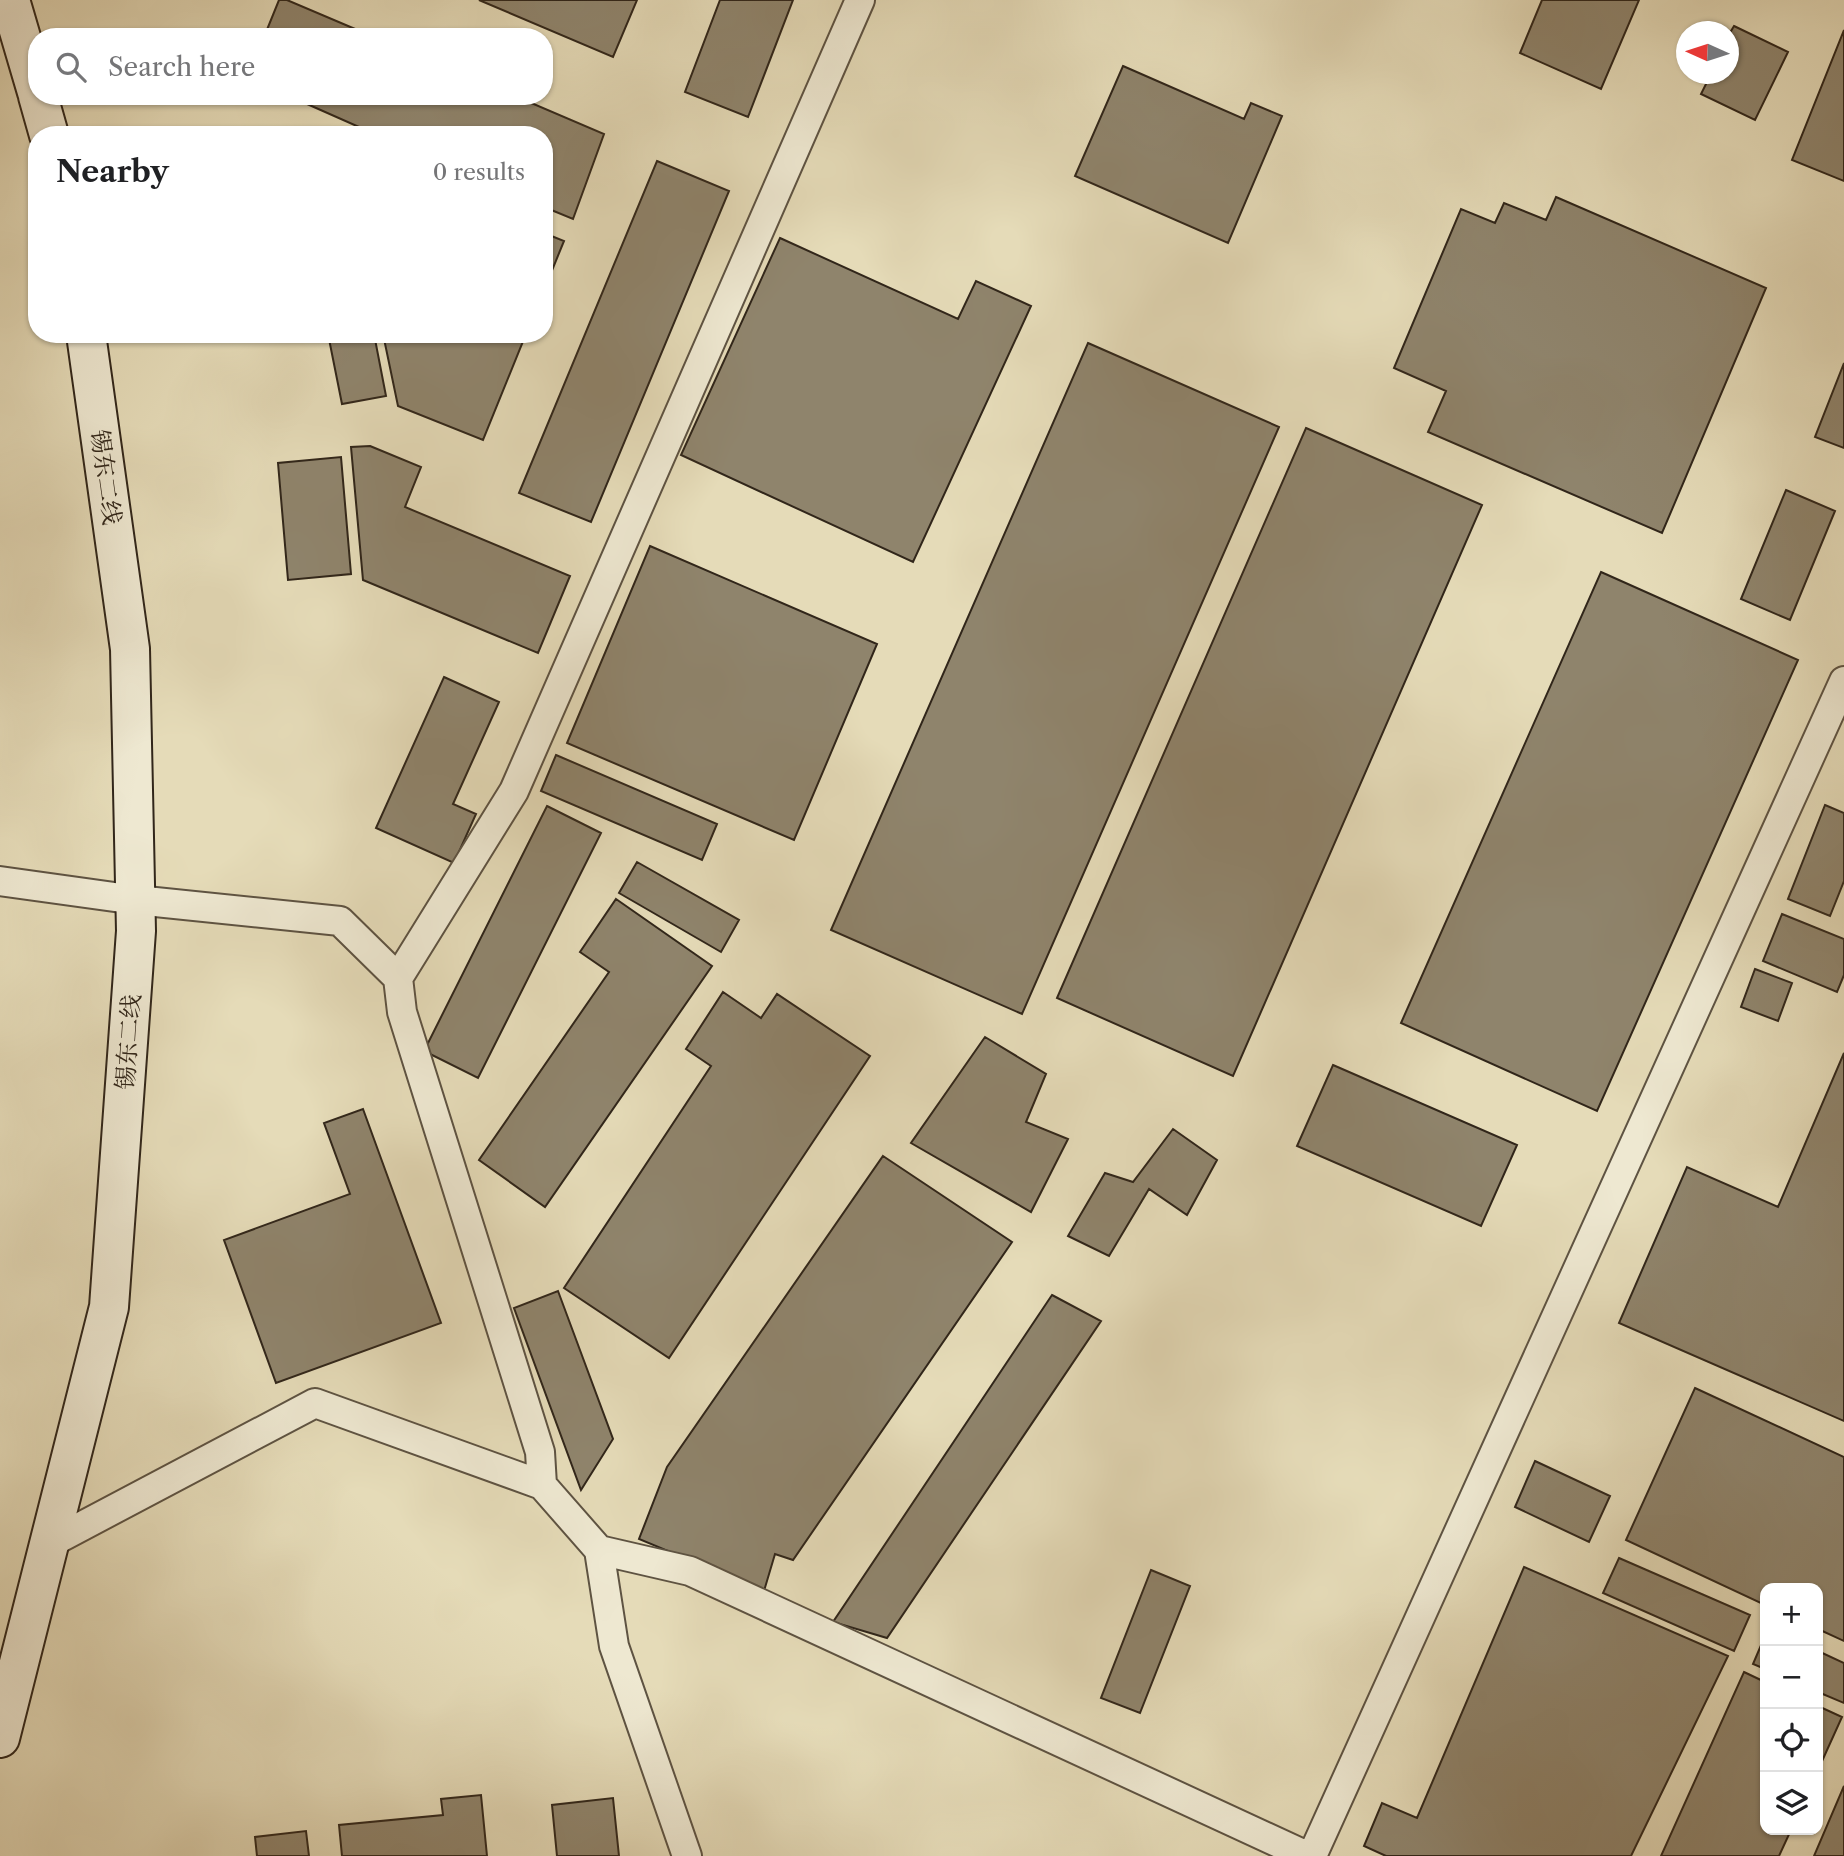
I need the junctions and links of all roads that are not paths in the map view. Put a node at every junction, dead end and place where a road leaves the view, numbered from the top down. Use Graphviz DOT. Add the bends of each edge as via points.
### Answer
graph roads {
  1 [pos="10,0"];
  2 [pos="860,0"];
  3 [pos="28,63"];
  4 [pos="40,105"];
  5 [pos="46,126"];
  6 [pos="87,343"];
  7 [pos="1844,681"];
  8 [pos="0,881"];
  9 [pos="136,900"];
  10 [pos="398,978"];
  11 [pos="541,1485"];
  12 [pos="50,1543"];
  13 [pos="599,1550"];
  14 [pos="0,1738"];
  15 [pos="687,1856"];
  16 [pos="1310,1856"];
  1 -- 3 [label="main road"];
  2 -- 10 [label="street" via="514,791"];
  4 -- 5 [label="main road"];
  6 -- 9 [label="main road, 锡东二线" via="131,649"];
  7 -- 16 [label="street"];
  8 -- 9 [label="street"];
  9 -- 10 [label="street" via="340,921"];
  9 -- 12 [label="main road, 锡东二线" via="109,1307"];
  10 -- 11 [label="street" via="402,1012 540,1452"];
  11 -- 12 [label="street" via="315,1404"];
  11 -- 13 [label="street"];
  12 -- 14 [label="main road, 锡东二线"];
  13 -- 15 [label="street" via="614,1646"];
  13 -- 16 [label="street" via="690,1571"];
}
